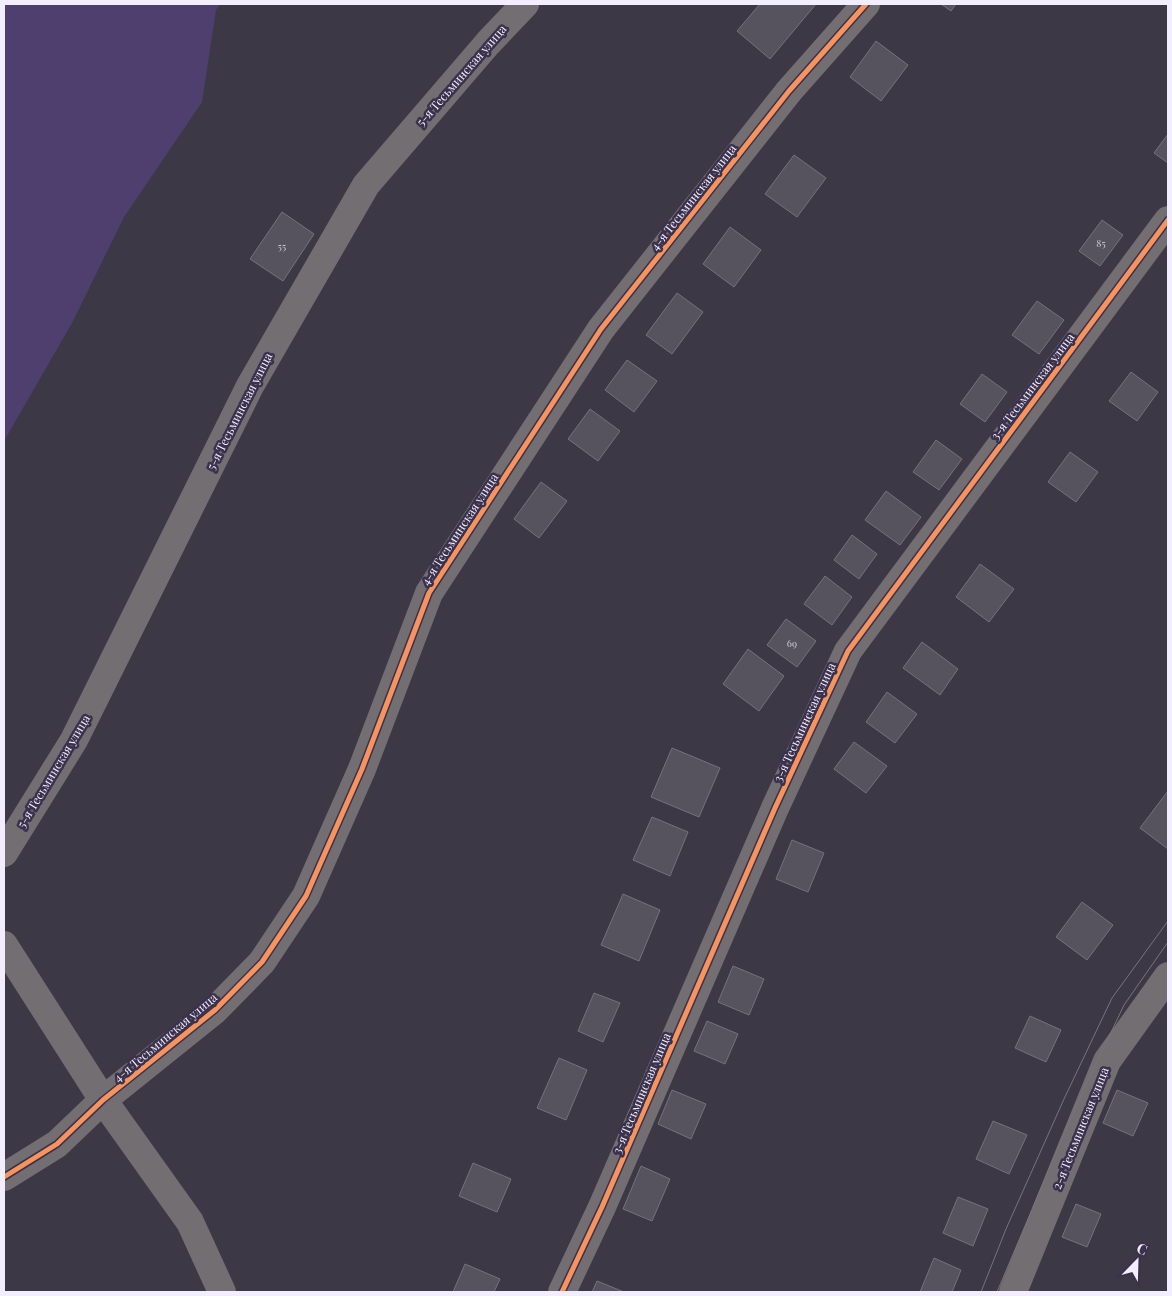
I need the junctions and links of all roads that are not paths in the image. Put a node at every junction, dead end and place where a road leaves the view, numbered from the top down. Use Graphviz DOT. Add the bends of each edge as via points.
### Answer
graph roads {
  1 [pos="525,4"];
  2 [pos="866,4"];
  3 [pos="1168,220"];
  4 [pos="4,853"];
  5 [pos="4,945"];
  6 [pos="1168,976"];
  7 [pos="103,1100"];
  8 [pos="4,1177"];
  9 [pos="222,1292"];
  10 [pos="562,1292"];
  11 [pos="1013,1292"];
  1 -- 4 [label="street, 5-я Тесьминская улица" via="366,185 250,386 74,740"];
  2 -- 7 [label="street, 4-я Тесьминская улица" via="789,91 601,329 429,593 362,769 306,896 262,962 215,1010"];
  3 -- 10 [label="street, 3-я Тесьминская улица" via="848,651 771,817"];
  5 -- 7 [label="street"];
  6 -- 11 [label="street, 2-я Тесьминская улица" via="1107,1061"];
  7 -- 8 [label="street, 4-я Тесьминская улица" via="57,1144"];
  7 -- 9 [label="street" via="190,1222"];
}
